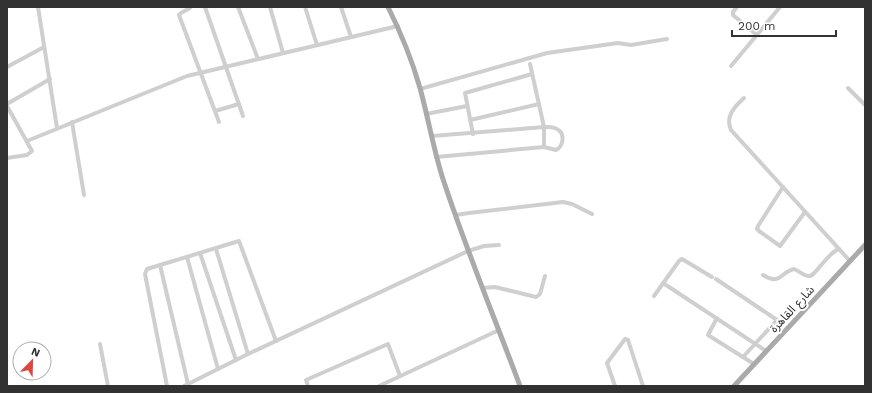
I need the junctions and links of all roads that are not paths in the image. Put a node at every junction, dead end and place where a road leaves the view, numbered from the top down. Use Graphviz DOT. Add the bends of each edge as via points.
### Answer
graph roads {
  1 [pos="38,7"];
  2 [pos="191,7"];
  3 [pos="205,7"];
  4 [pos="238,7"];
  5 [pos="270,7"];
  6 [pos="305,7"];
  7 [pos="342,7"];
  8 [pos="388,7"];
  9 [pos="737,7"];
  10 [pos="780,7"];
  11 [pos="398,26"];
  12 [pos="757,34"];
  13 [pos="351,37"];
  14 [pos="667,39"];
  15 [pos="316,45"];
  16 [pos="44,47"];
  17 [pos="283,53"];
  18 [pos="258,59"];
  19 [pos="530,64"];
  20 [pos="731,66"];
  21 [pos="7,67"];
  22 [pos="226,67"];
  23 [pos="201,72"];
  24 [pos="532,74"];
  25 [pos="50,79"];
  26 [pos="848,88"];
  27 [pos="420,89"];
  28 [pos="744,98"];
  29 [pos="239,104"];
  30 [pos="539,104"];
  31 [pos="7,105"];
  32 [pos="865,105"];
  33 [pos="467,106"];
  34 [pos="215,111"];
  35 [pos="426,114"];
  36 [pos="243,116"];
  37 [pos="470,120"];
  38 [pos="72,122"];
  39 [pos="219,122"];
  40 [pos="544,127"];
  41 [pos="57,128"];
  42 [pos="473,134"];
  43 [pos="432,136"];
  44 [pos="27,141"];
  45 [pos="544,147"];
  46 [pos="7,157"];
  47 [pos="436,157"];
  48 [pos="783,187"];
  49 [pos="84,195"];
  50 [pos="806,212"];
  51 [pos="592,214"];
  52 [pos="456,215"];
  53 [pos="865,244"];
  54 [pos="499,245"];
  55 [pos="216,248"];
  56 [pos="839,249"];
  57 [pos="468,251"];
  58 [pos="200,253"];
  59 [pos="187,257"];
  60 [pos="850,261"];
  61 [pos="160,265"];
  62 [pos="764,274"];
  63 [pos="545,276"];
  64 [pos="663,283"];
  65 [pos="483,288"];
  66 [pos="654,296"];
  67 [pos="717,318"];
  68 [pos="499,330"];
  69 [pos="276,341"];
  70 [pos="100,344"];
  71 [pos="756,344"];
  72 [pos="766,351"];
  73 [pos="248,354"];
  74 [pos="743,358"];
  75 [pos="236,360"];
  76 [pos="754,364"];
  77 [pos="218,369"];
  78 [pos="400,376"];
  79 [pos="186,385"];
  80 [pos="108,386"];
  81 [pos="167,386"];
  82 [pos="308,386"];
  83 [pos="379,386"];
  84 [pos="520,386"];
  85 [pos="615,386"];
  86 [pos="644,386"];
  87 [pos="734,386"];
  1 -- 16 [label="street"];
  2 -- 23 [label="street" via="179,15"];
  3 -- 22 [label="street"];
  4 -- 18 [label="street"];
  5 -- 17 [label="street"];
  6 -- 15 [label="street"];
  7 -- 13 [label="street"];
  8 -- 11 [label="main road"];
  9 -- 12 [label="street" via="733,14"];
  10 -- 12 [label="street"];
  11 -- 13 [label="street"];
  11 -- 27 [label="main road"];
  12 -- 20 [label="street"];
  13 -- 15 [label="street"];
  14 -- 27 [label="street" via="542,54"];
  15 -- 17 [label="street"];
  16 -- 21 [label="street"];
  16 -- 25 [label="street"];
  17 -- 18 [label="street"];
  18 -- 22 [label="street"];
  19 -- 24 [label="street"];
  22 -- 23 [label="street"];
  22 -- 29 [label="street"];
  23 -- 34 [label="street"];
  23 -- 38 [label="street"];
  24 -- 30 [label="street"];
  24 -- 33 [label="street" via="465,93"];
  25 -- 31 [label="street"];
  25 -- 41 [label="street"];
  26 -- 32 [label="street"];
  27 -- 35 [label="main road"];
  28 -- 48 [label="street" via="731,112 730,128"];
  29 -- 34 [label="street"];
  29 -- 36 [label="street"];
  30 -- 37 [label="street"];
  30 -- 40 [label="street"];
  31 -- 44 [label="street"];
  33 -- 35 [label="street"];
  33 -- 37 [label="street"];
  34 -- 39 [label="street"];
  35 -- 43 [label="main road"];
  37 -- 42 [label="street"];
  38 -- 41 [label="street"];
  38 -- 49 [label="street"];
  40 -- 42 [label="street"];
  40 -- 45 [label="street"];
  40 -- 45 [label="street" via="555,127 562,134 560,148 556,150"];
  41 -- 44 [label="street"];
  42 -- 43 [label="street"];
  43 -- 47 [label="main road"];
  44 -- 46 [label="street" via="32,150 30,153"];
  45 -- 47 [label="street"];
  47 -- 52 [label="main road"];
  48 -- 50 [label="street"];
  48 -- 50 [label="street" via="758,226 758,231 780,246"];
  50 -- 56 [label="street"];
  51 -- 52 [label="street" via="563,202"];
  52 -- 57 [label="main road"];
  53 -- 60 [label="main road, شارع القاهرة"];
  54 -- 57 [label="street"];
  55 -- 58 [label="street"];
  55 -- 69 [label="street" via="240,242"];
  55 -- 73 [label="street"];
  56 -- 60 [label="street"];
  56 -- 62 [label="street" via="835,250 811,276 794,269 777,279 771,279"];
  57 -- 65 [label="main road"];
  57 -- 69 [label="street"];
  58 -- 59 [label="street"];
  58 -- 75 [label="street"];
  59 -- 61 [label="street"];
  59 -- 77 [label="street"];
  60 -- 72 [label="main road, شارع القاهرة"];
  61 -- 79 [label="street"];
  61 -- 81 [label="street" via="147,269 145,274"];
  63 -- 65 [label="street" via="540,294 536,297 495,287"];
  64 -- 66 [label="street"];
  64 -- 67 [label="street"];
  64 -- 71 [label="street" via="682,259 714,278 776,319"];
  65 -- 68 [label="main road"];
  67 -- 71 [label="street"];
  67 -- 74 [label="street" via="708,335"];
  68 -- 78 [label="street"];
  68 -- 84 [label="main road"];
  69 -- 73 [label="street"];
  70 -- 80 [label="street"];
  71 -- 72 [label="street"];
  71 -- 74 [label="street"];
  72 -- 76 [label="main road, شارع القاهرة"];
  73 -- 75 [label="street"];
  74 -- 76 [label="street"];
  75 -- 77 [label="street"];
  76 -- 87 [label="main road, شارع القاهرة"];
  77 -- 79 [label="street"];
  78 -- 82 [label="street" via="388,344 306,380"];
  78 -- 83 [label="street"];
  85 -- 86 [label="street" via="607,363 625,339 628,340"];
}
